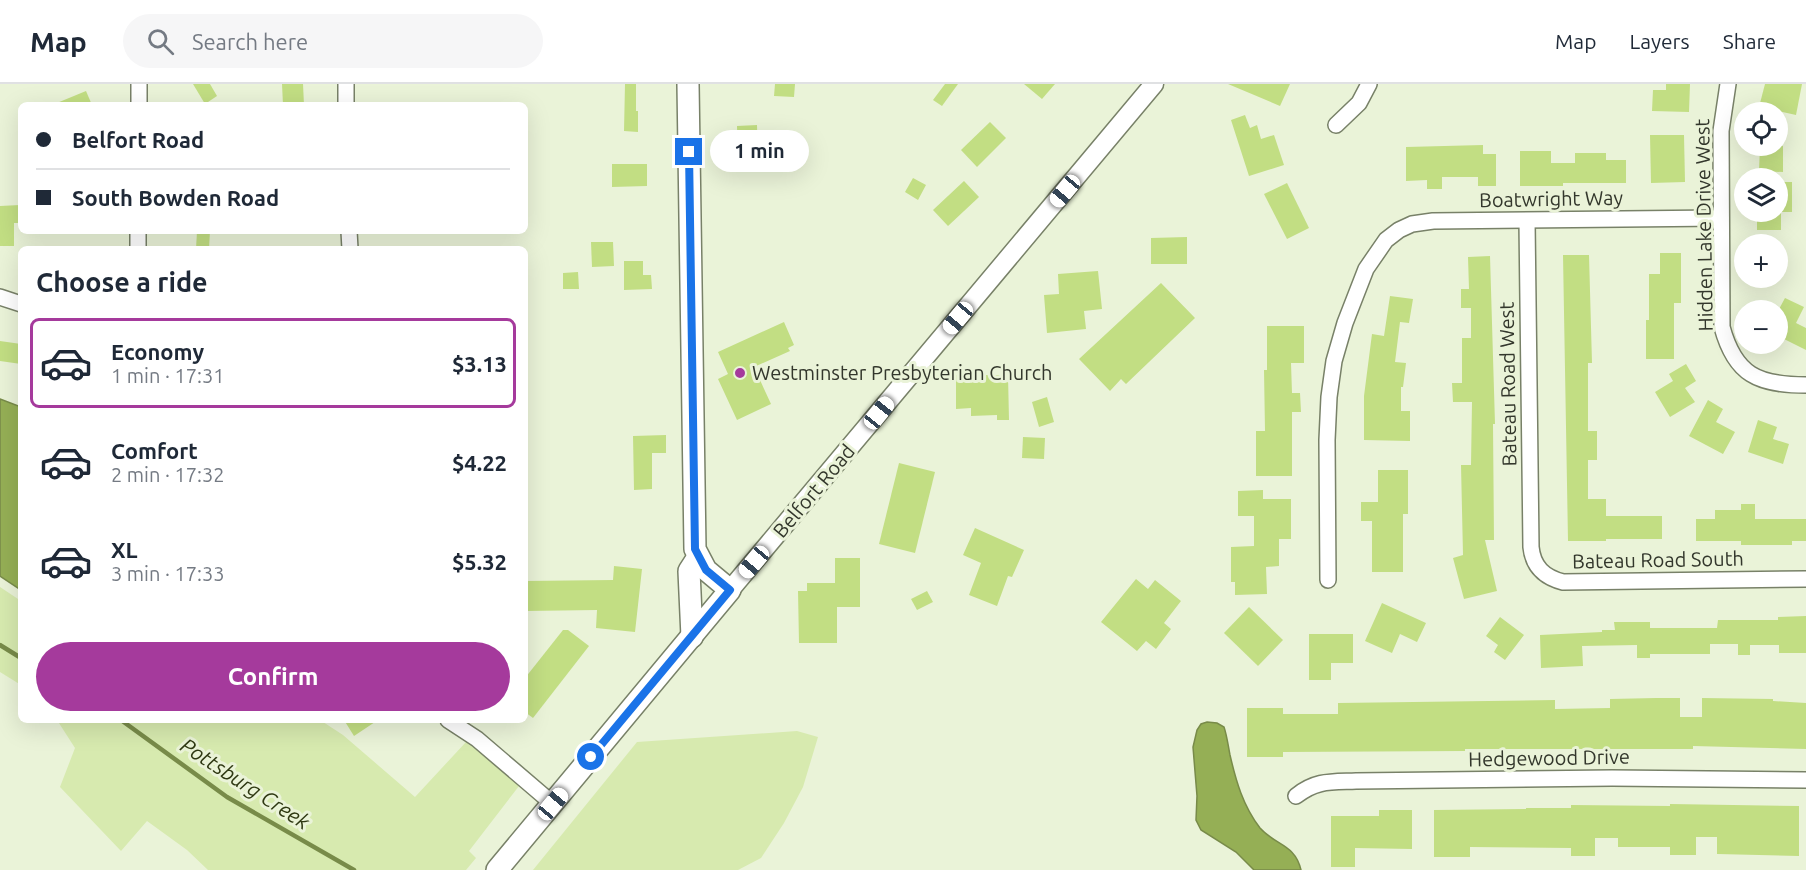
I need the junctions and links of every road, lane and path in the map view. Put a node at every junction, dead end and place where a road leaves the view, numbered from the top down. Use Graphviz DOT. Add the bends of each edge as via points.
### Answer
graph roads {
  1 [pos="139,84"];
  2 [pos="346,84"];
  3 [pos="688,84"];
  4 [pos="1154,84"];
  5 [pos="1369,84"];
  6 [pos="1728,84"];
  7 [pos="139,102"];
  8 [pos="346,102"];
  9 [pos="1336,125"];
  10 [pos="1721,218"];
  11 [pos="1527,221"];
  12 [pos="0,297"];
  13 [pos="18,303"];
  14 [pos="1806,385"];
  15 [pos="1531,547"];
  16 [pos="698,558"];
  17 [pos="1806,579"];
  18 [pos="1328,580"];
  19 [pos="730,590"];
  20 [pos="692,637"];
  21 [pos="452,723"];
  22 [pos="1806,780"];
  23 [pos="1296,796"];
  24 [pos="553,804"];
  25 [pos="497,870"];
  1 -- 7 [label="street"];
  2 -- 8 [label="street"];
  3 -- 16 [label="main road"];
  4 -- 19 [label="street, Belfort Road"];
  5 -- 9 [label="street" via="1359,103"];
  6 -- 10 [label="street, Hidden Lake Drive West" via="1721,131"];
  10 -- 11 [label="street, Boatwright Way"];
  10 -- 14 [label="street, Hidden Lake Drive West" via="1722,327 1728,346 1739,363 1761,380"];
  11 -- 15 [label="street, Bateau Road West"];
  11 -- 18 [label="street, Boatwright Way" via="1412,224 1386,240 1366,269 1334,361 1329,397"];
  12 -- 13 [label="street"];
  15 -- 17 [label="street, Bateau Road South" via="1532,560 1540,572 1563,582"];
  16 -- 19 [label="main road"];
  16 -- 20 [label="main road" via="689,571"];
  19 -- 20 [label="main road, Belfort Road"];
  20 -- 24 [label="main road, Belfort Road"];
  21 -- 24 [label="street"];
  22 -- 23 [label="street, Hedgewood Drive" via="1323,782"];
  24 -- 25 [label="main road, Belfort Road"];
}
